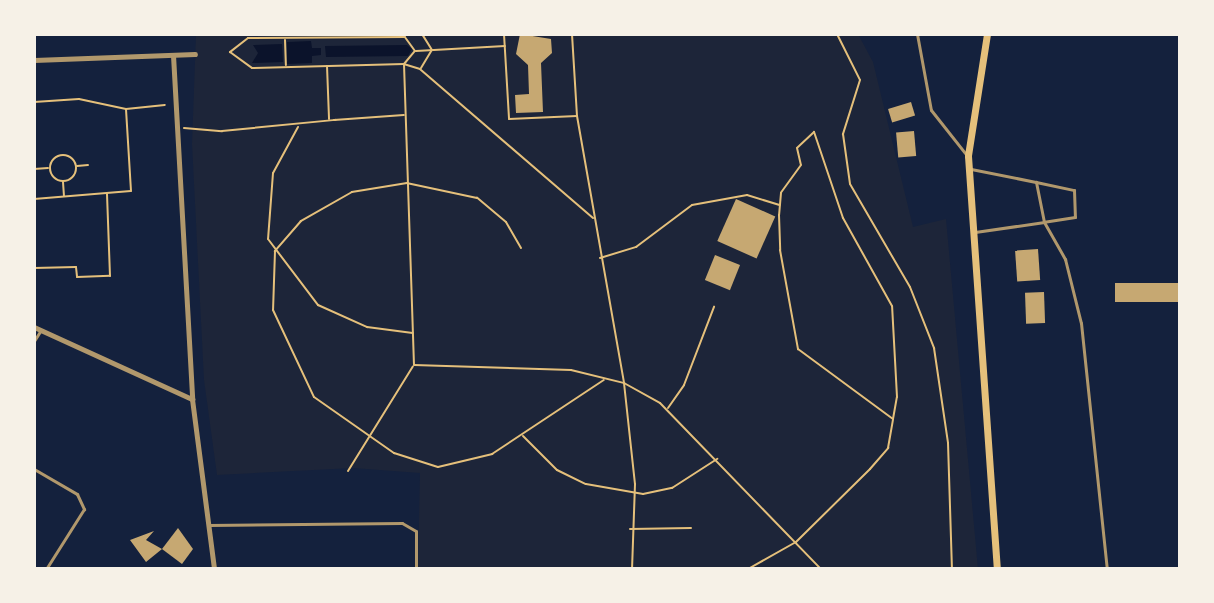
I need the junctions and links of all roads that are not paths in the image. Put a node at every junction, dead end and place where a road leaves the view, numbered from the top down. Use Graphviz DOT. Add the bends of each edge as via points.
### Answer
graph roads {
  1 [pos="917,34"];
  2 [pos="987,34"];
  3 [pos="195,54"];
  4 [pos="173,55"];
  5 [pos="34,60"];
  6 [pos="968,156"];
  7 [pos="969,168"];
  8 [pos="1036,182"];
  9 [pos="1044,222"];
  10 [pos="975,232"];
  11 [pos="37,329"];
  12 [pos="34,341"];
  13 [pos="192,399"];
  14 [pos="34,469"];
  15 [pos="209,525"];
  16 [pos="46,569"];
  17 [pos="214,569"];
  18 [pos="416,569"];
  19 [pos="997,569"];
  20 [pos="1107,569"];
  1 -- 6 [label="lane" via="931,110"];
  2 -- 6 [label="main road"];
  3 -- 4 [label="street"];
  4 -- 5 [label="street"];
  4 -- 13 [label="street"];
  6 -- 7 [label="main road"];
  7 -- 8 [label="lane"];
  7 -- 10 [label="main road"];
  8 -- 9 [label="lane"];
  8 -- 9 [label="lane" via="1075,192 1075,217"];
  9 -- 10 [label="lane"];
  9 -- 20 [label="lane" via="1072,278 1081,323"];
  10 -- 19 [label="main road"];
  11 -- 12 [label="lane"];
  11 -- 13 [label="street"];
  13 -- 15 [label="street"];
  14 -- 16 [label="lane" via="77,494 84,509"];
  15 -- 17 [label="street"];
  15 -- 18 [label="lane" via="402,523 416,531"];
}
